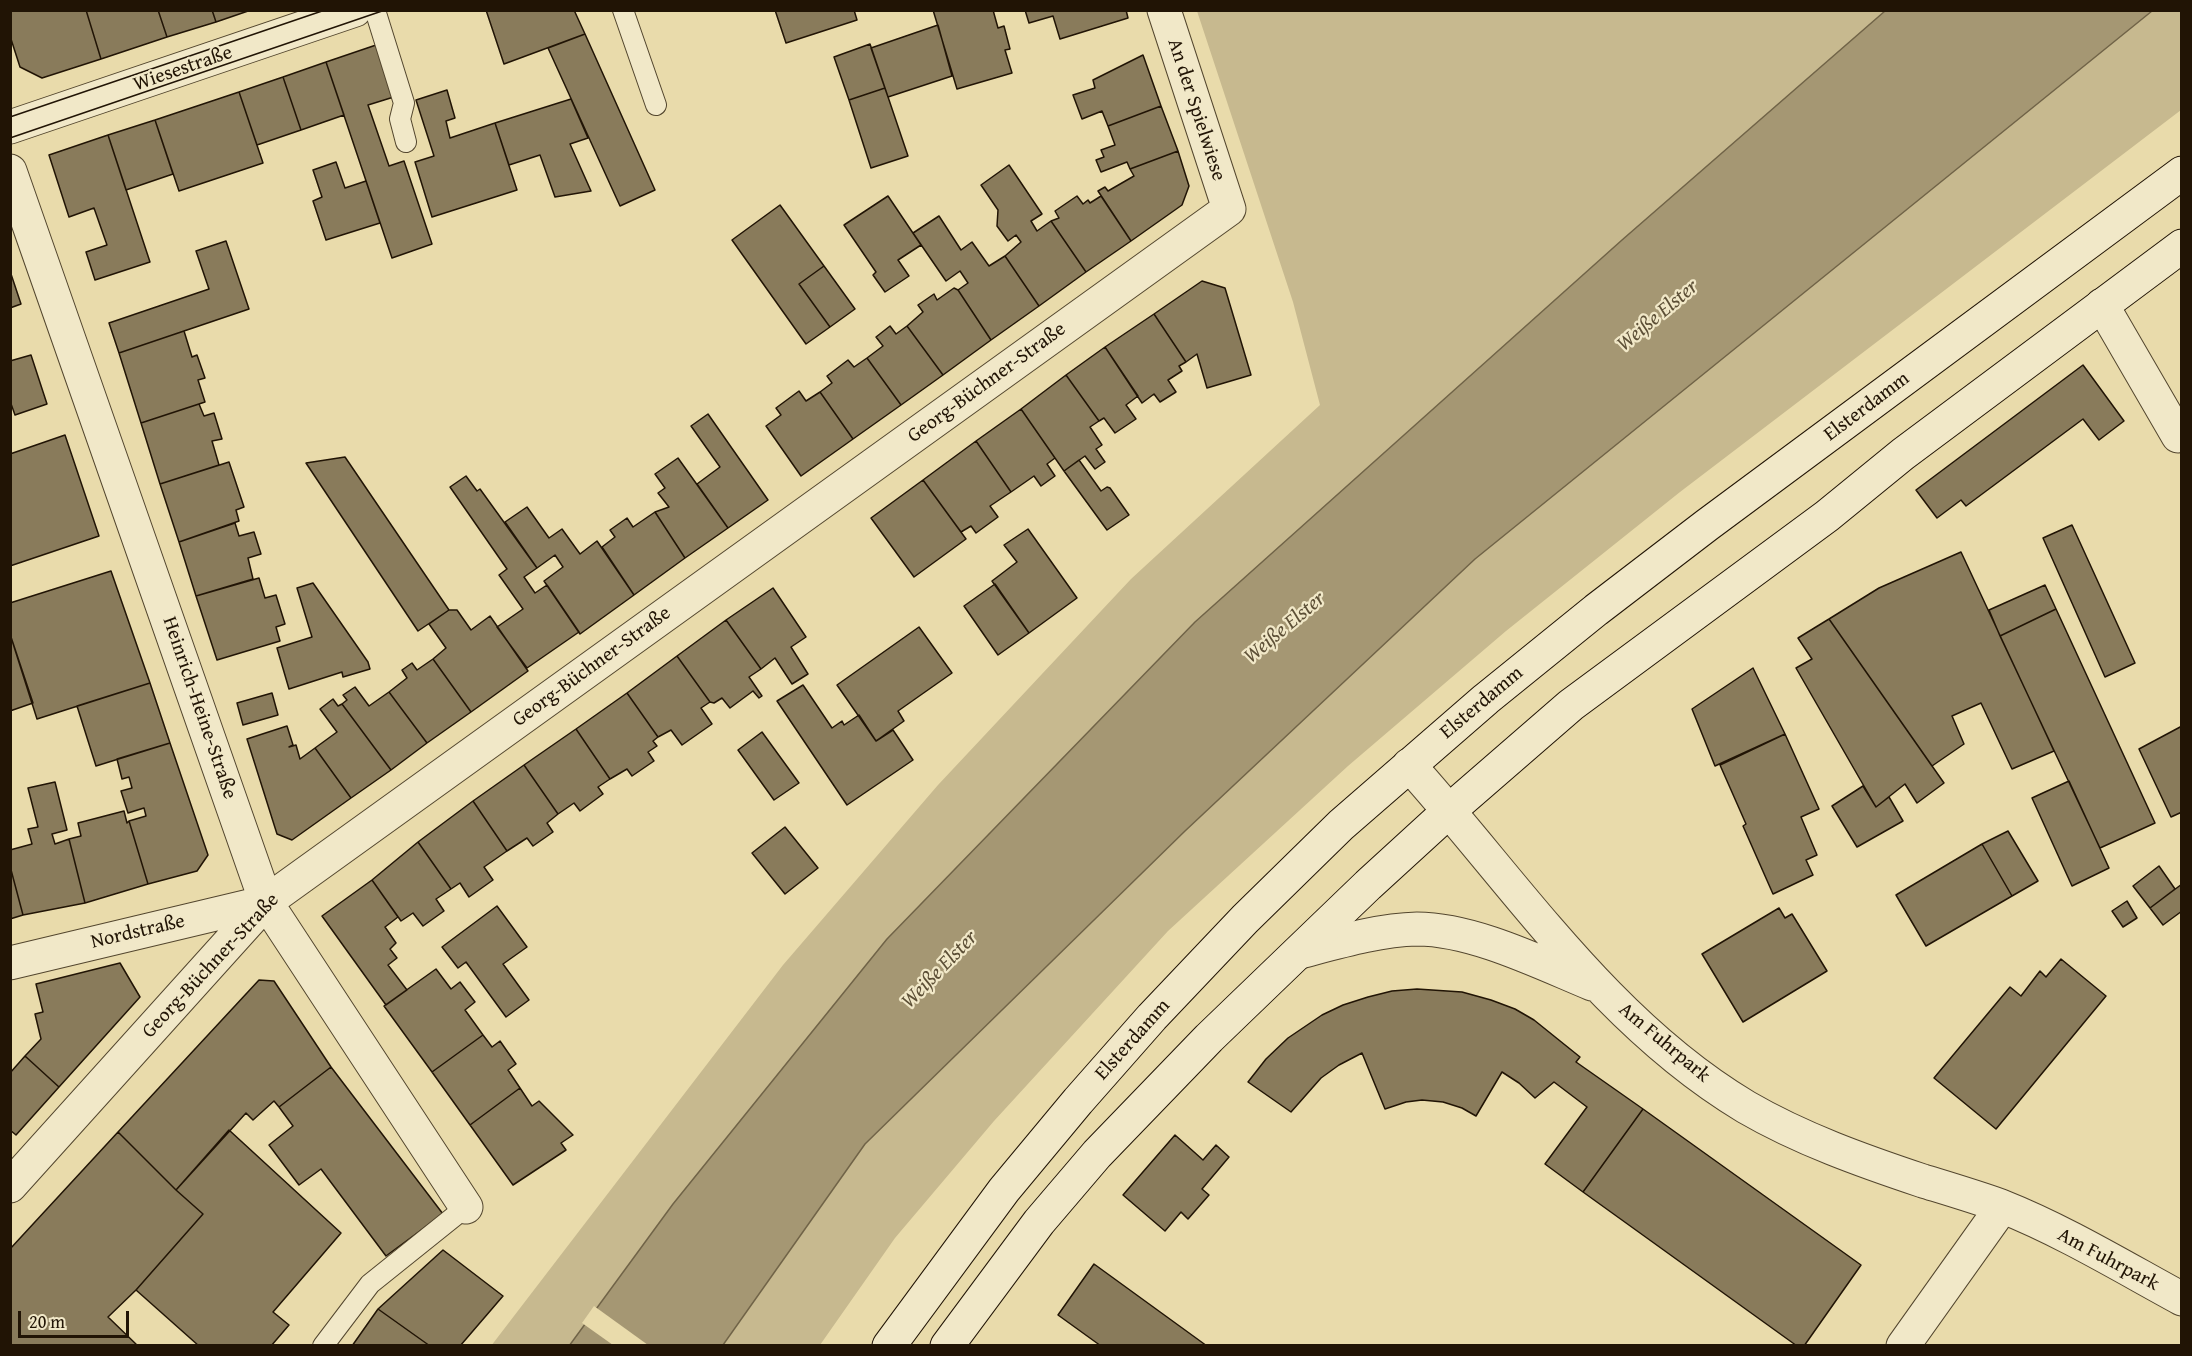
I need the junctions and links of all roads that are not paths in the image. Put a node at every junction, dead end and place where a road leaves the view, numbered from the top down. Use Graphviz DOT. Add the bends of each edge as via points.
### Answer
graph roads {
  1 [pos="355,10"];
  2 [pos="375,10"];
  3 [pos="623,10"];
  4 [pos="1164,10"];
  5 [pos="656,105"];
  6 [pos="10,127"];
  7 [pos="406,142"];
  8 [pos="10,171"];
  9 [pos="2181,173"];
  10 [pos="1229,209"];
  11 [pos="2181,246"];
  12 [pos="2102,305"];
  13 [pos="2181,435"];
  14 [pos="1409,765"];
  15 [pos="1450,810"];
  16 [pos="266,902"];
  17 [pos="1300,952"];
  18 [pos="10,963"];
  19 [pos="1600,988"];
  20 [pos="10,1186"];
  21 [pos="2002,1207"];
  22 [pos="466,1208"];
  23 [pos="2181,1299"];
  24 [pos="324,1346"];
  25 [pos="889,1346"];
  26 [pos="947,1346"];
  27 [pos="1903,1346"];
  1 -- 6 [label="street, Wiesestraße"];
  2 -- 7 [label="lane" via="404,103 399,119"];
  3 -- 5 [label="lane"];
  4 -- 10 [label="street, An der Spielwiese"];
  8 -- 16 [label="street, Heinrich-Heine-Straße"];
  9 -- 14 [label="street, Elsterdamm" via="1707,525 1586,618"];
  10 -- 16 [label="street, Georg-Büchner-Straße"];
  11 -- 12 [label="street"];
  12 -- 13 [label="street" via="2178,436"];
  12 -- 15 [label="street" via="1827,516 1571,705"];
  14 -- 15 [label="street, Am Fuhrpark"];
  14 -- 25 [label="street, Elsterdamm" via="1245,919 1152,1017 1004,1190"];
  15 -- 17 [label="street"];
  15 -- 19 [label="street, Am Fuhrpark"];
  16 -- 18 [label="street, Nordstraße"];
  16 -- 20 [label="street, Georg-Büchner-Straße"];
  16 -- 22 [label="street, Heinrich-Heine-Straße"];
  17 -- 19 [label="street" via="1354,938 1420,929 1457,934 1503,948"];
  17 -- 26 [label="street" via="1096,1154 1039,1222"];
  19 -- 21 [label="street, Am Fuhrpark" via="1700,1076 1788,1130"];
  21 -- 23 [label="street, Am Fuhrpark"];
  21 -- 27 [label="street"];
  22 -- 24 [label="lane" via="370,1284"];
}
